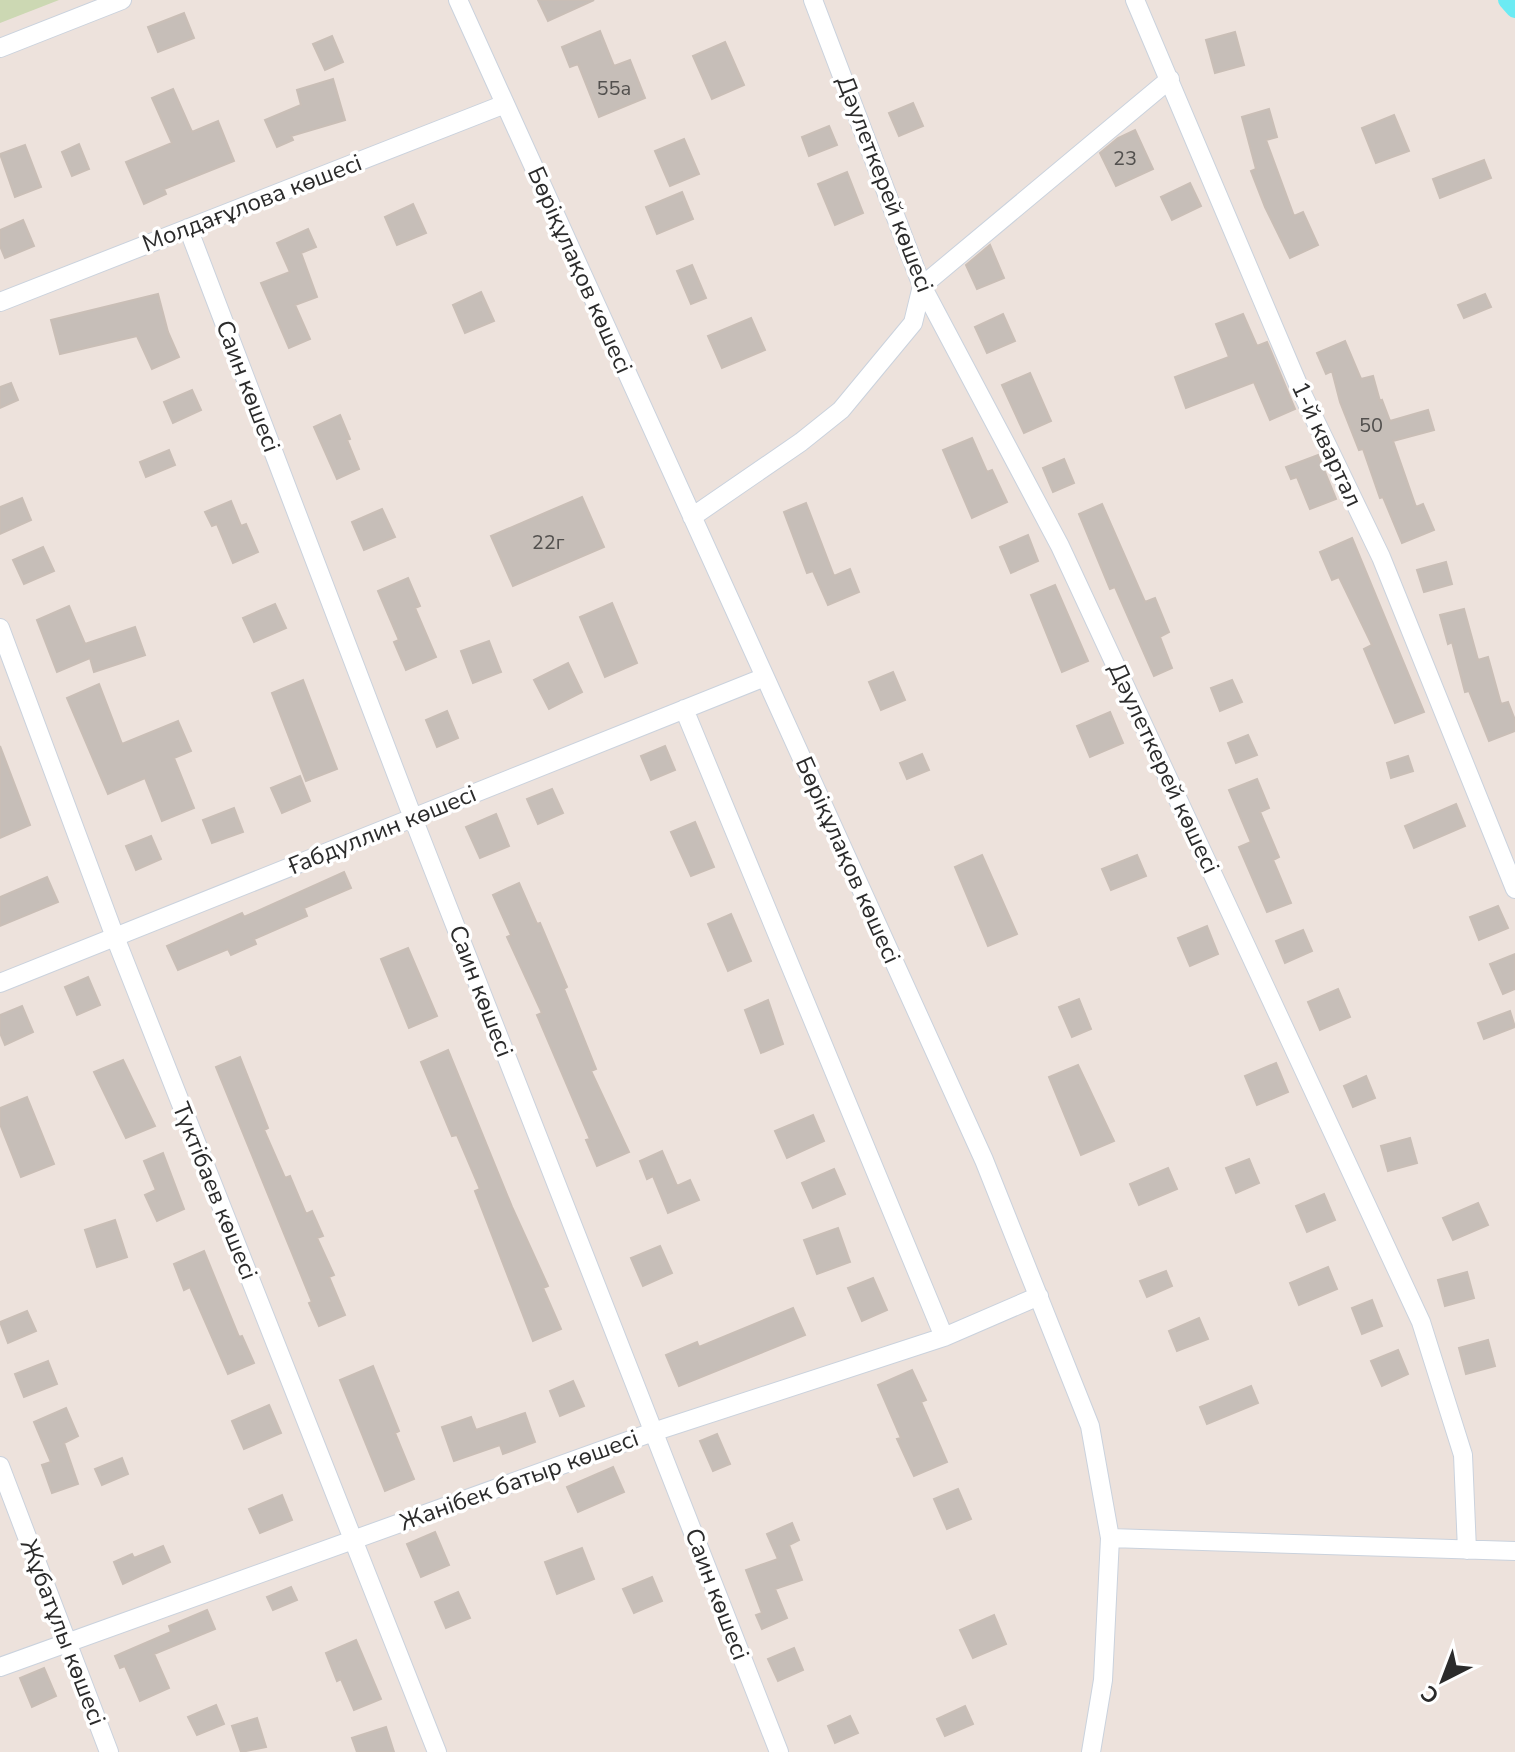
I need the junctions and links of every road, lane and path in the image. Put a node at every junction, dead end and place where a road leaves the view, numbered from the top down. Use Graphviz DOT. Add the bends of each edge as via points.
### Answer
graph roads {
  1 [pos="122,0"];
  2 [pos="458,0"];
  3 [pos="813,0"];
  4 [pos="1135,0"];
  5 [pos="0,48"];
  6 [pos="1170,79"];
  7 [pos="505,104"];
  8 [pos="188,228"];
  9 [pos="922,286"];
  10 [pos="0,302"];
  11 [pos="692,517"];
  12 [pos="0,628"];
  13 [pos="765,677"];
  14 [pos="684,709"];
  15 [pos="413,818"];
  16 [pos="1515,889"];
  17 [pos="115,937"];
  18 [pos="0,983"];
  19 [pos="1039,1296"];
  20 [pos="944,1337"];
  21 [pos="653,1432"];
  22 [pos="0,1466"];
  23 [pos="1110,1538"];
  24 [pos="353,1539"];
  25 [pos="1467,1550"];
  26 [pos="1515,1551"];
  27 [pos="67,1642"];
  28 [pos="0,1667"];
  29 [pos="109,1752"];
  30 [pos="437,1752"];
  31 [pos="779,1752"];
  32 [pos="1091,1752"];
  1 -- 5 [label="street"];
  2 -- 7 [label="street, Бөріқұлақов көшесі"];
  3 -- 9 [label="street, Дәулеткерей көшесі"];
  4 -- 6 [label="street, 1-й квартал"];
  6 -- 9 [label="street"];
  6 -- 16 [label="street, 1-й квартал" via="1300,389 1381,557"];
  7 -- 8 [label="street, Молдағұлова көшесі"];
  7 -- 11 [label="street, Бөріқұлақов көшесі"];
  8 -- 10 [label="street, Молдағұлова көшесі"];
  8 -- 15 [label="street, Саин көшесі"];
  9 -- 11 [label="street" via="913,323 841,410"];
  9 -- 25 [label="street, Дәулеткерей көшесі" via="1060,546 1421,1322 1463,1455"];
  11 -- 13 [label="street, Бөріқұлақов көшесі"];
  12 -- 17 [label="street, Түктібаев көшесі"];
  13 -- 14 [label="street, Ғабдуллин көшесі"];
  13 -- 19 [label="street, Бөріқұлақов көшесі" via="984,1160"];
  14 -- 15 [label="street, Ғабдуллин көшесі"];
  14 -- 20 [label="street"];
  15 -- 17 [label="street, Ғабдуллин көшесі"];
  15 -- 21 [label="street, Саин көшесі"];
  17 -- 18 [label="street, Ғабдуллин көшесі"];
  17 -- 24 [label="street, Түктібаев көшесі"];
  19 -- 20 [label="street, Жанібек батыр көшесі"];
  19 -- 23 [label="street, Бөріқұлақов көшесі" via="1090,1426"];
  20 -- 21 [label="street, Жанібек батыр көшесі"];
  21 -- 24 [label="street, Жанібек батыр көшесі"];
  21 -- 31 [label="street, Саин көшесі"];
  22 -- 27 [label="street, Жұбатұлы көшесі"];
  23 -- 25 [label="street"];
  23 -- 32 [label="street, Бөріқұлақов көшесі" via="1103,1680"];
  24 -- 27 [label="street, Жанібек батыр көшесі"];
  24 -- 30 [label="street, Түктібаев көшесі"];
  25 -- 26 [label="street"];
  27 -- 28 [label="street, Жанібек батыр көшесі"];
  27 -- 29 [label="street, Жұбатұлы көшесі"];
}
